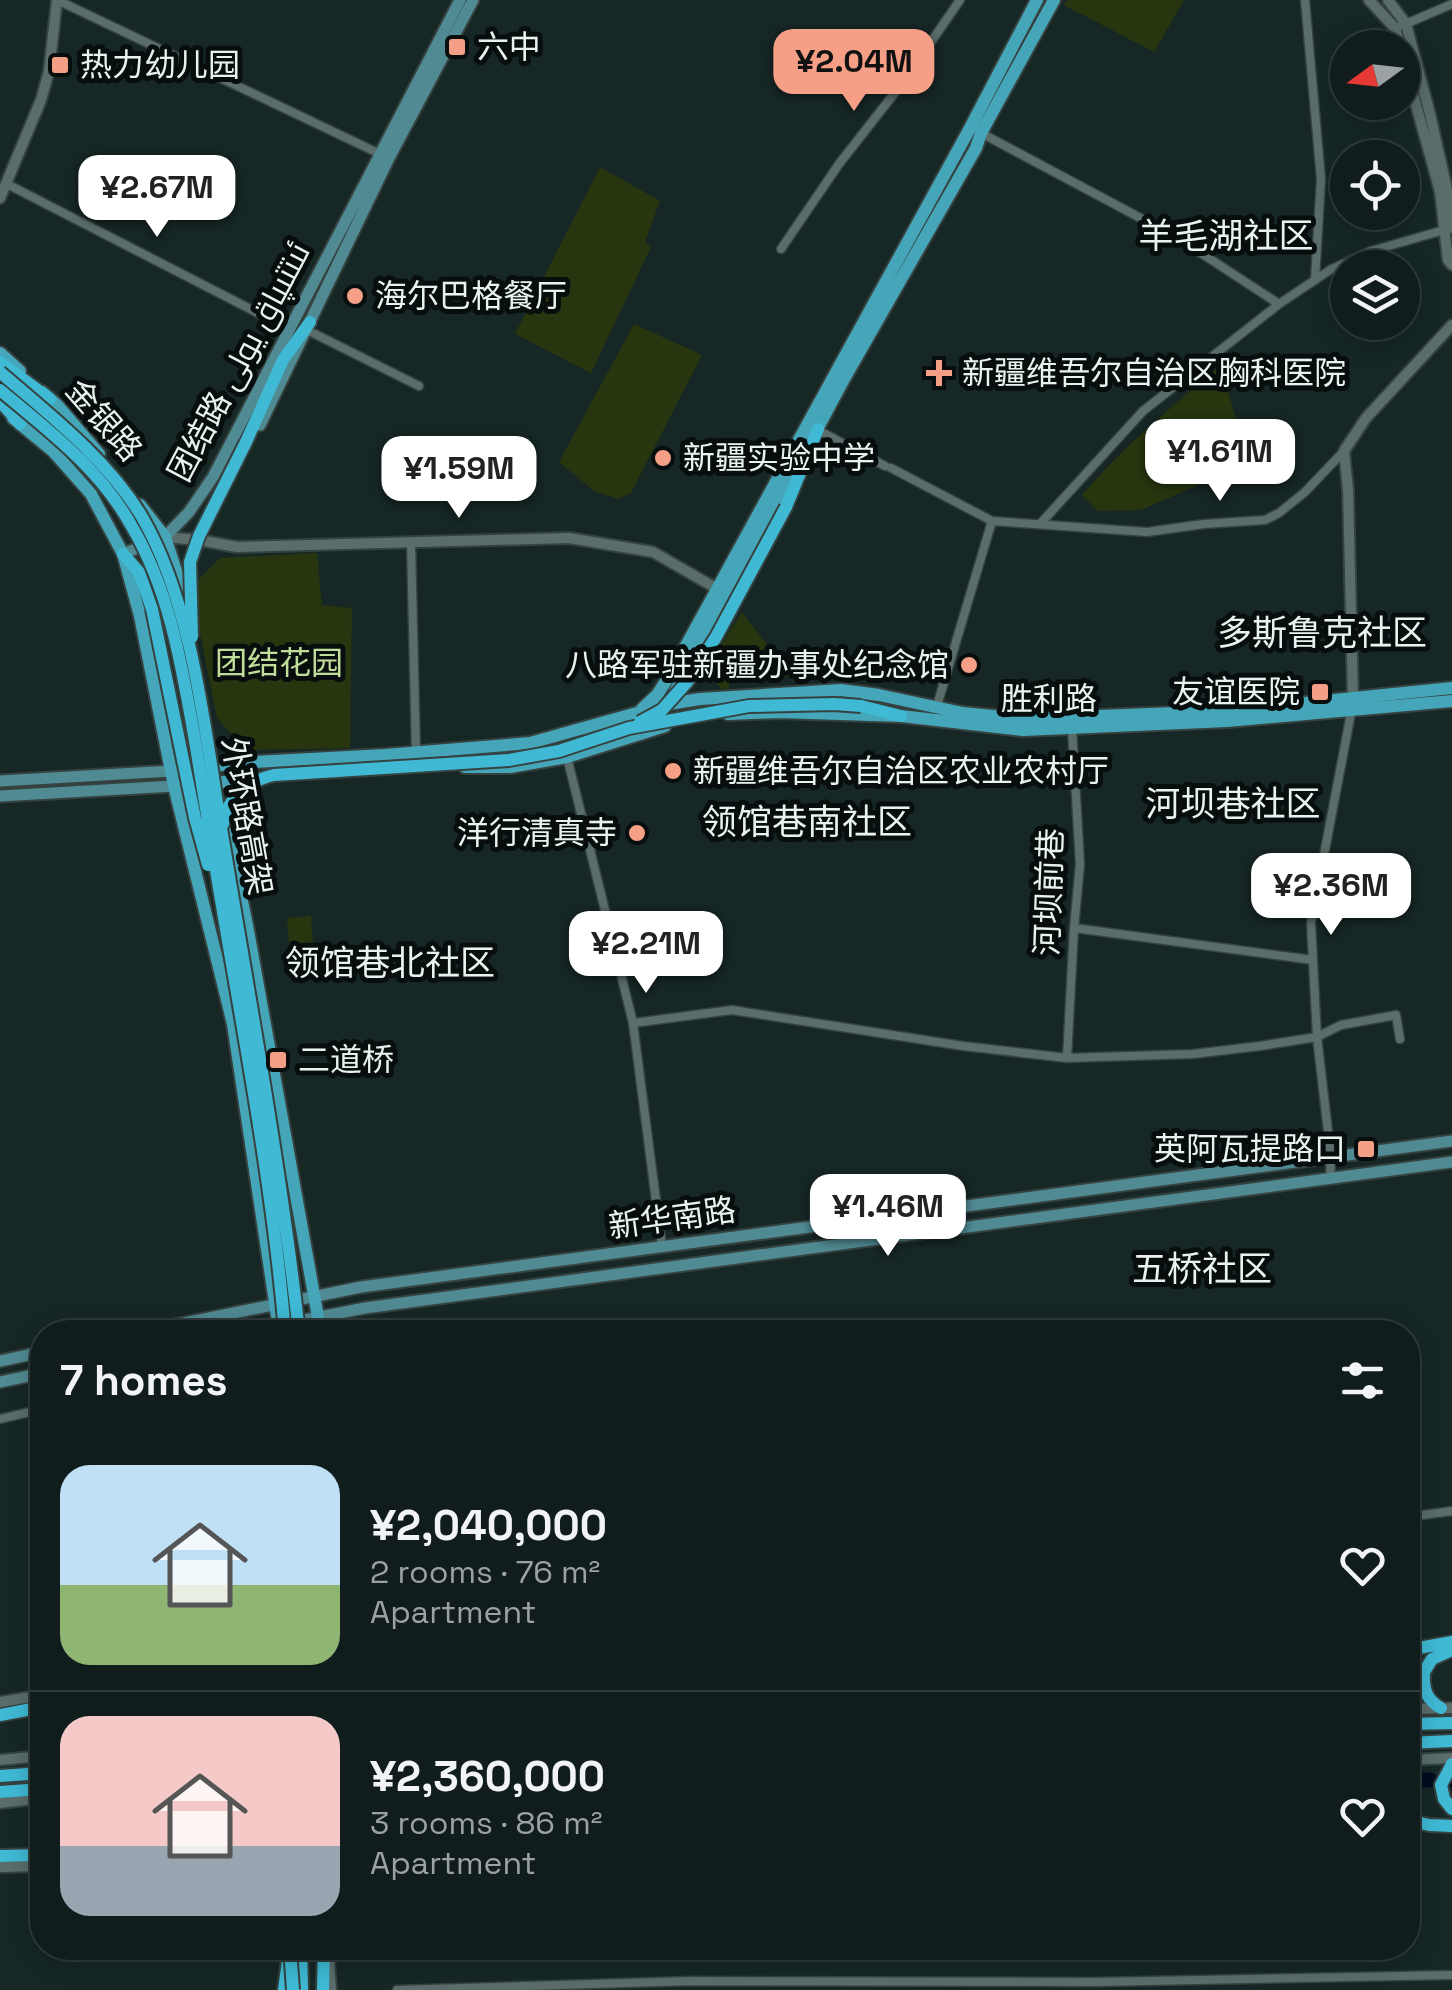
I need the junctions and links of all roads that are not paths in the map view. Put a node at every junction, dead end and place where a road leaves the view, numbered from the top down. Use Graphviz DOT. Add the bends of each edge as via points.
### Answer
graph roads {
  1 [pos="57,0"];
  2 [pos="460,0"];
  3 [pos="473,0"];
  4 [pos="960,0"];
  5 [pos="1037,0"];
  6 [pos="1054,0"];
  7 [pos="1306,0"];
  8 [pos="1370,0"];
  9 [pos="1388,0"];
  10 [pos="1452,4"];
  11 [pos="1401,26"];
  12 [pos="1401,30"];
  13 [pos="1420,117"];
  14 [pos="981,132"];
  15 [pos="380,154"];
  16 [pos="7,184"];
  17 [pos="0,198"];
  18 [pos="1451,207"];
  19 [pos="1448,229"];
  20 [pos="781,248"];
  21 [pos="1452,264"];
  22 [pos="1315,280"];
  23 [pos="1278,304"];
  24 [pos="1452,325"];
  25 [pos="308,326"];
  26 [pos="290,329"];
  27 [pos="0,352"];
  28 [pos="0,362"];
  29 [pos="0,372"];
  30 [pos="420,386"];
  31 [pos="50,399"];
  32 [pos="1,400"];
  33 [pos="20,424"];
  34 [pos="818,429"];
  35 [pos="1344,451"];
  36 [pos="992,520"];
  37 [pos="1040,524"];
  38 [pos="164,537"];
  39 [pos="199,540"];
  40 [pos="411,543"];
  41 [pos="124,554"];
  42 [pos="181,586"];
  43 [pos="721,592"];
  44 [pos="196,679"];
  45 [pos="1452,688"];
  46 [pos="1452,700"];
  47 [pos="668,704"];
  48 [pos="1353,704"];
  49 [pos="936,708"];
  50 [pos="641,711"];
  51 [pos="901,716"];
  52 [pos="629,728"];
  53 [pos="655,729"];
  54 [pos="1072,729"];
  55 [pos="416,752"];
  56 [pos="567,756"];
  57 [pos="213,766"];
  58 [pos="171,771"];
  59 [pos="0,781"];
  60 [pos="217,782"];
  61 [pos="174,786"];
  62 [pos="0,796"];
  63 [pos="225,851"];
  64 [pos="1074,928"];
  65 [pos="226,933"];
  66 [pos="1313,960"];
  67 [pos="633,1024"];
  68 [pos="1317,1037"];
  69 [pos="1400,1040"];
  70 [pos="1067,1058"];
  71 [pos="1452,1142"];
  72 [pos="1331,1158"];
  73 [pos="1452,1162"];
  74 [pos="1330,1178"];
  75 [pos="662,1247"];
  76 [pos="534,1264"];
  77 [pos="536,1285"];
  78 [pos="315,1296"];
  79 [pos="296,1300"];
  80 [pos="276,1304"];
  81 [pos="318,1317"];
  82 [pos="198,1320"];
  83 [pos="279,1320"];
  84 [pos="281,1320"];
  85 [pos="298,1320"];
  86 [pos="309,1320"];
  87 [pos="30,1355"];
  88 [pos="0,1361"];
  89 [pos="30,1376"];
  90 [pos="0,1382"];
  91 [pos="30,1412"];
  92 [pos="0,1418"];
  93 [pos="1452,1512"];
  94 [pos="1420,1516"];
  95 [pos="1452,1642"];
  96 [pos="1420,1648"];
  97 [pos="1452,1650"];
  98 [pos="30,1697"];
  99 [pos="0,1702"];
  100 [pos="1446,1708"];
  101 [pos="30,1709"];
  102 [pos="1420,1709"];
  103 [pos="0,1715"];
  104 [pos="1452,1723"];
  105 [pos="1420,1724"];
  106 [pos="1452,1741"];
  107 [pos="1420,1742"];
  108 [pos="30,1757"];
  109 [pos="0,1760"];
  110 [pos="1420,1760"];
  111 [pos="1452,1761"];
  112 [pos="30,1774"];
  113 [pos="0,1776"];
  114 [pos="30,1790"];
  115 [pos="0,1792"];
  116 [pos="30,1799"];
  117 [pos="0,1803"];
  118 [pos="1452,1809"];
  119 [pos="1420,1823"];
  120 [pos="1452,1826"];
  121 [pos="0,1856"];
  122 [pos="30,1856"];
  123 [pos="30,1866"];
  124 [pos="0,1867"];
  125 [pos="289,1960"];
  126 [pos="291,1960"];
  127 [pos="302,1960"];
  128 [pos="324,1960"];
  129 [pos="324,1960"];
  130 [pos="1452,1974"];
  131 [pos="284,1990"];
  132 [pos="292,1990"];
  133 [pos="302,1990"];
  134 [pos="325,1990"];
  135 [pos="397,1990"];
  1 -- 15 [label="street"];
  1 -- 16 [label="street" via="42,100"];
  2 -- 15 [label="main road, 团结路 ئىتتىپاق يولى"];
  3 -- 25 [label="main road, 团结路 ئىتتىپاق يولى"];
  4 -- 20 [label="street"];
  5 -- 43 [label="main road"];
  6 -- 14 [label="main road"];
  7 -- 22 [label="street" via="1321,179"];
  8 -- 11 [label="street"];
  9 -- 11 [label="street"];
  10 -- 11 [label="street"];
  11 -- 12 [label="street"];
  11 -- 18 [label="street"];
  13 -- 19 [label="street"];
  14 -- 23 [label="street" via="1178,238"];
  14 -- 34 [label="main road"];
  15 -- 26 [label="main road, 团结路 ئىتتىپاق يولى"];
  16 -- 17 [label="street"];
  16 -- 26 [label="street"];
  18 -- 19 [label="street"];
  19 -- 21 [label="street"];
  19 -- 22 [label="street" via="1371,250"];
  22 -- 23 [label="street"];
  23 -- 37 [label="street" via="1142,411"];
  24 -- 35 [label="street"];
  25 -- 30 [label="street"];
  25 -- 39 [label="main road, 团结路 ئىتتىپاق يولى"];
  25 -- 44 [label="highway, bridge" via="282,360 190,562"];
  26 -- 38 [label="main road, 团结路 ئىتتىپاق يولى" via="213,477"];
  27 -- 31 [label="main road, 金银路"];
  28 -- 31 [label="highway"];
  29 -- 44 [label="highway, 外环路高架, bridge" via="76,438 141,516 166,565"];
  31 -- 38 [label="main road, 金银路"];
  32 -- 33 [label="highway"];
  32 -- 65 [label="highway, 外环路高架, bridge" via="68,447 104,486 154,569 185,682"];
  33 -- 41 [label="main road, 金银路" via="91,494"];
  34 -- 36 [label="street"];
  34 -- 43 [label="main road"];
  34 -- 52 [label="highway, bridge" via="786,507 687,682 662,710"];
  35 -- 37 [label="street" via="1266,520 1147,532"];
  35 -- 48 [label="street"];
  36 -- 37 [label="street"];
  36 -- 49 [label="street"];
  38 -- 39 [label="street"];
  38 -- 41 [label="main road, 团结路 ئىتتىپاق يولى"];
  38 -- 42 [label="main road, 金银路"];
  39 -- 40 [label="street" via="236,547"];
  39 -- 42 [label="main road, 团结路 ئىتتىپاق يولى"];
  40 -- 43 [label="street" via="569,538 652,552"];
  40 -- 55 [label="street"];
  41 -- 58 [label="main road"];
  41 -- 65 [label="highway, bridge" via="140,572 152,609"];
  42 -- 57 [label="main road, 团结路 ئىتتىپاق يولى"];
  43 -- 47 [label="main road"];
  43 -- 50 [label="main road"];
  44 -- 63 [label="highway, 外环路高架, bridge"];
  45 -- 48 [label="main road, 胜利路"];
  46 -- 48 [label="main road, 胜利路"];
  47 -- 49 [label="main road" via="841,690"];
  47 -- 50 [label="main road"];
  47 -- 53 [label="main road"];
  48 -- 49 [label="main road" via="1039,719"];
  48 -- 54 [label="main road, 胜利路" via="1227,721"];
  48 -- 66 [label="street" via="1311,923"];
  50 -- 55 [label="main road" via="530,743"];
  51 -- 52 [label="highway, bridge" via="834,704 750,706"];
  51 -- 53 [label="main road, 胜利路" via="779,712"];
  51 -- 54 [label="main road, 胜利路"];
  52 -- 63 [label="highway, bridge" via="509,760 257,779 231,801 224,817"];
  53 -- 56 [label="main road, 胜利路"];
  54 -- 64 [label="street, 河坝前巷" via="1080,864"];
  55 -- 57 [label="main road"];
  56 -- 60 [label="main road, 胜利路" via="510,767"];
  56 -- 67 [label="street"];
  57 -- 58 [label="main road"];
  57 -- 60 [label="main road, 团结路 ئىتتىپاق يولى"];
  58 -- 59 [label="main road"];
  58 -- 61 [label="main road"];
  60 -- 61 [label="main road, 胜利路"];
  60 -- 78 [label="main road, 团结路 ئىتتىپاق يولى"];
  61 -- 62 [label="main road"];
  61 -- 80 [label="main road" via="232,1024"];
  63 -- 79 [label="highway, 外环路高架, bridge"];
  64 -- 66 [label="street"];
  64 -- 70 [label="street, 河坝前巷"];
  65 -- 84 [label="highway, 外环路高架, bridge" via="280,1271"];
  66 -- 68 [label="street"];
  67 -- 70 [label="street" via="732,1010"];
  67 -- 75 [label="street"];
  68 -- 69 [label="street" via="1341,1025 1396,1015"];
  68 -- 70 [label="street" via="1193,1054"];
  68 -- 72 [label="street"];
  71 -- 72 [label="main road, 新华南路"];
  72 -- 74 [label="street"];
  72 -- 75 [label="main road, 新华南路"];
  73 -- 74 [label="main road, 新华南路"];
  74 -- 77 [label="main road, 新华南路"];
  75 -- 76 [label="main road, 新华南路"];
  76 -- 77 [label="main road"];
  76 -- 78 [label="main road, 新华南路"];
  77 -- 81 [label="main road, 新华南路"];
  78 -- 79 [label="main road, 新华南路"];
  78 -- 81 [label="main road, 团结路 ئىتتىپاق يولى"];
  79 -- 80 [label="main road, 新华南路"];
  79 -- 85 [label="highway, 外环路高架, bridge"];
  80 -- 82 [label="main road, 新华南路"];
  80 -- 83 [label="main road"];
  81 -- 86 [label="main road, 新华南路"];
  87 -- 88 [label="main road"];
  89 -- 90 [label="main road"];
  91 -- 92 [label="street"];
  93 -- 94 [label="street"];
  95 -- 96 [label="highway"];
  97 -- 100 [label="highway" via="1432,1659 1424,1672 1426,1695"];
  98 -- 99 [label="street"];
  100 -- 102 [label="street"];
  101 -- 103 [label="highway"];
  104 -- 105 [label="highway"];
  106 -- 107 [label="highway"];
  108 -- 109 [label="street"];
  110 -- 111 [label="street"];
  111 -- 118 [label="highway" via="1440,1785"];
  112 -- 113 [label="highway"];
  114 -- 115 [label="highway"];
  116 -- 117 [label="street"];
  119 -- 120 [label="highway"];
  121 -- 122 [label="highway"];
  123 -- 124 [label="street"];
  125 -- 131 [label="highway, bridge"];
  126 -- 132 [label="highway, bridge"];
  127 -- 133 [label="highway"];
  128 -- 134 [label="highway"];
  129 -- 134 [label="highway"];
  130 -- 135 [label="street"];
}
